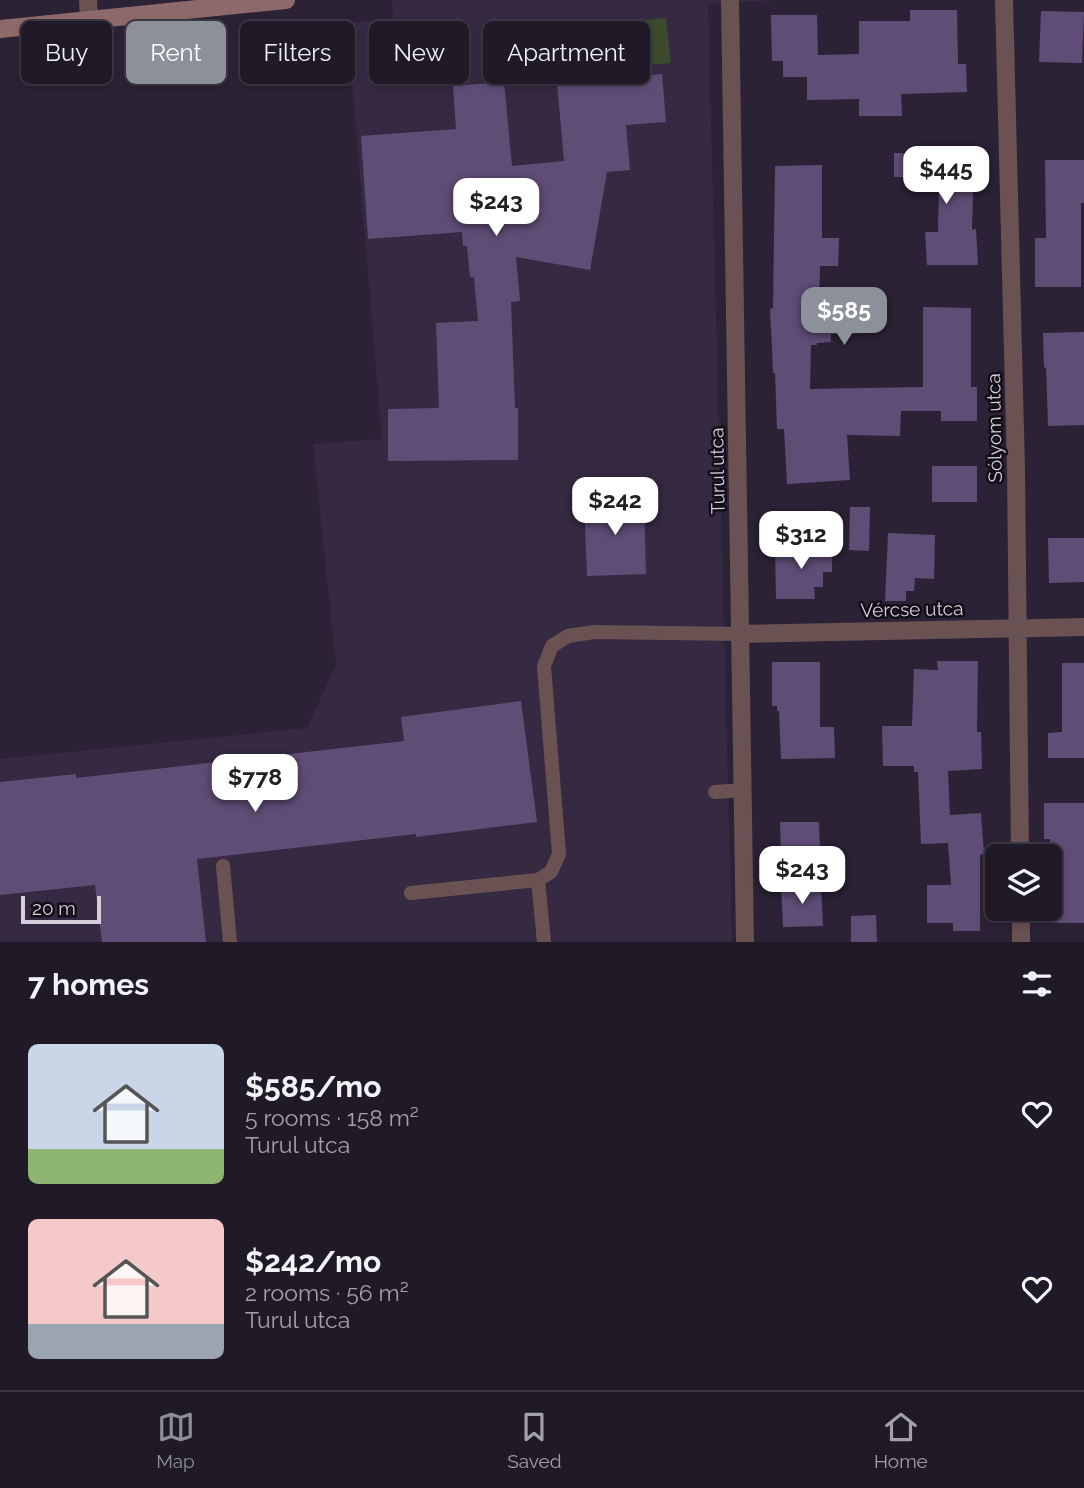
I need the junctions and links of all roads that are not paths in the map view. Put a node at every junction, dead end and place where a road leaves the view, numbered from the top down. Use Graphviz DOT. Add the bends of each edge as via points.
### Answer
graph roads {
  1 [pos="88,0"];
  2 [pos="286,0"];
  3 [pos="730,0"];
  4 [pos="1004,0"];
  5 [pos="89,20"];
  6 [pos="0,29"];
  7 [pos="1084,627"];
  8 [pos="1018,628"];
  9 [pos="741,634"];
  10 [pos="743,790"];
  11 [pos="715,792"];
  12 [pos="1020,844"];
  13 [pos="223,866"];
  14 [pos="538,880"];
  15 [pos="411,893"];
  16 [pos="1021,921"];
  17 [pos="230,942"];
  18 [pos="544,942"];
  19 [pos="745,942"];
  20 [pos="1021,942"];
  1 -- 5 [label="street"];
  2 -- 5 [label="main road"];
  3 -- 9 [label="street, Turul utca"];
  4 -- 8 [label="street, Sólyom utca"];
  5 -- 6 [label="main road"];
  7 -- 8 [label="street, Vércse utca"];
  8 -- 9 [label="street, Vércse utca"];
  8 -- 12 [label="street, Sólyom utca"];
  9 -- 10 [label="street, Turul utca"];
  9 -- 14 [label="lane" via="594,632 568,636 552,646 544,666 559,854 551,872"];
  10 -- 11 [label="lane"];
  10 -- 19 [label="street, Turul utca"];
  13 -- 17 [label="lane"];
  14 -- 15 [label="lane"];
  14 -- 18 [label="lane"];
  16 -- 20 [label="street"];
}
